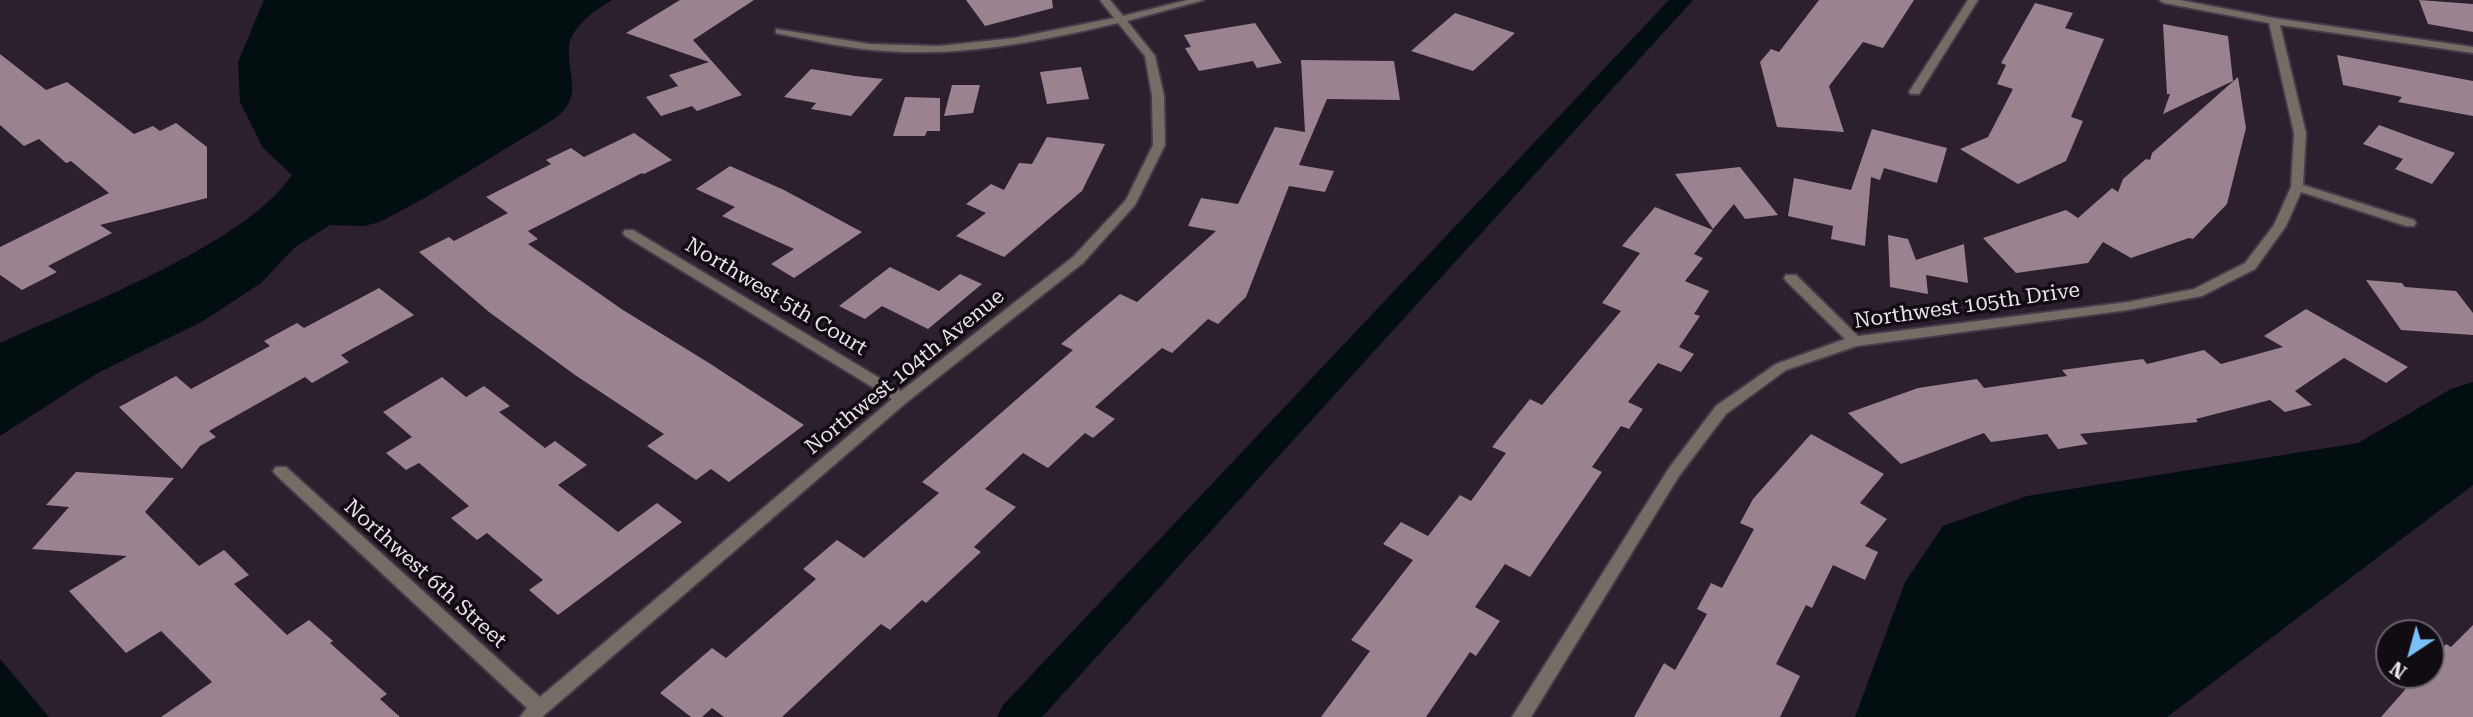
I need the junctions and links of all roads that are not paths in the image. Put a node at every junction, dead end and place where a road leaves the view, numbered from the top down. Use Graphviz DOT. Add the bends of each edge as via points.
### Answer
graph roads {
  1 [pos="1105,0"];
  2 [pos="1199,0"];
  3 [pos="1973,0"];
  4 [pos="2164,0"];
  5 [pos="1120,19"];
  6 [pos="2274,20"];
  7 [pos="780,31"];
  8 [pos="2473,50"];
  9 [pos="1915,92"];
  10 [pos="2297,187"];
  11 [pos="2410,223"];
  12 [pos="629,233"];
  13 [pos="1791,278"];
  14 [pos="1856,341"];
  15 [pos="902,398"];
  16 [pos="281,471"];
  17 [pos="535,713"];
  18 [pos="1521,717"];
  1 -- 5 [label="street, Northwest 104th Avenue"];
  2 -- 5 [label="street"];
  3 -- 9 [label="street"];
  4 -- 6 [label="street"];
  5 -- 7 [label="street" via="1023,41 958,48 899,49"];
  5 -- 15 [label="street, Northwest 104th Avenue" via="1150,56 1158,96 1159,145 1130,202 1078,260"];
  6 -- 8 [label="street"];
  6 -- 10 [label="street, Northwest 105th Drive" via="2300,133"];
  10 -- 11 [label="street"];
  10 -- 14 [label="street, Northwest 105th Drive" via="2280,226 2250,266 2197,293"];
  12 -- 15 [label="street, Northwest 5th Court"];
  13 -- 14 [label="street"];
  14 -- 18 [label="street, Northwest 105th Drive" via="1781,367 1721,410 1674,472"];
  15 -- 17 [label="street, Northwest 104th Avenue"];
  16 -- 17 [label="street, Northwest 6th Street"];
}
